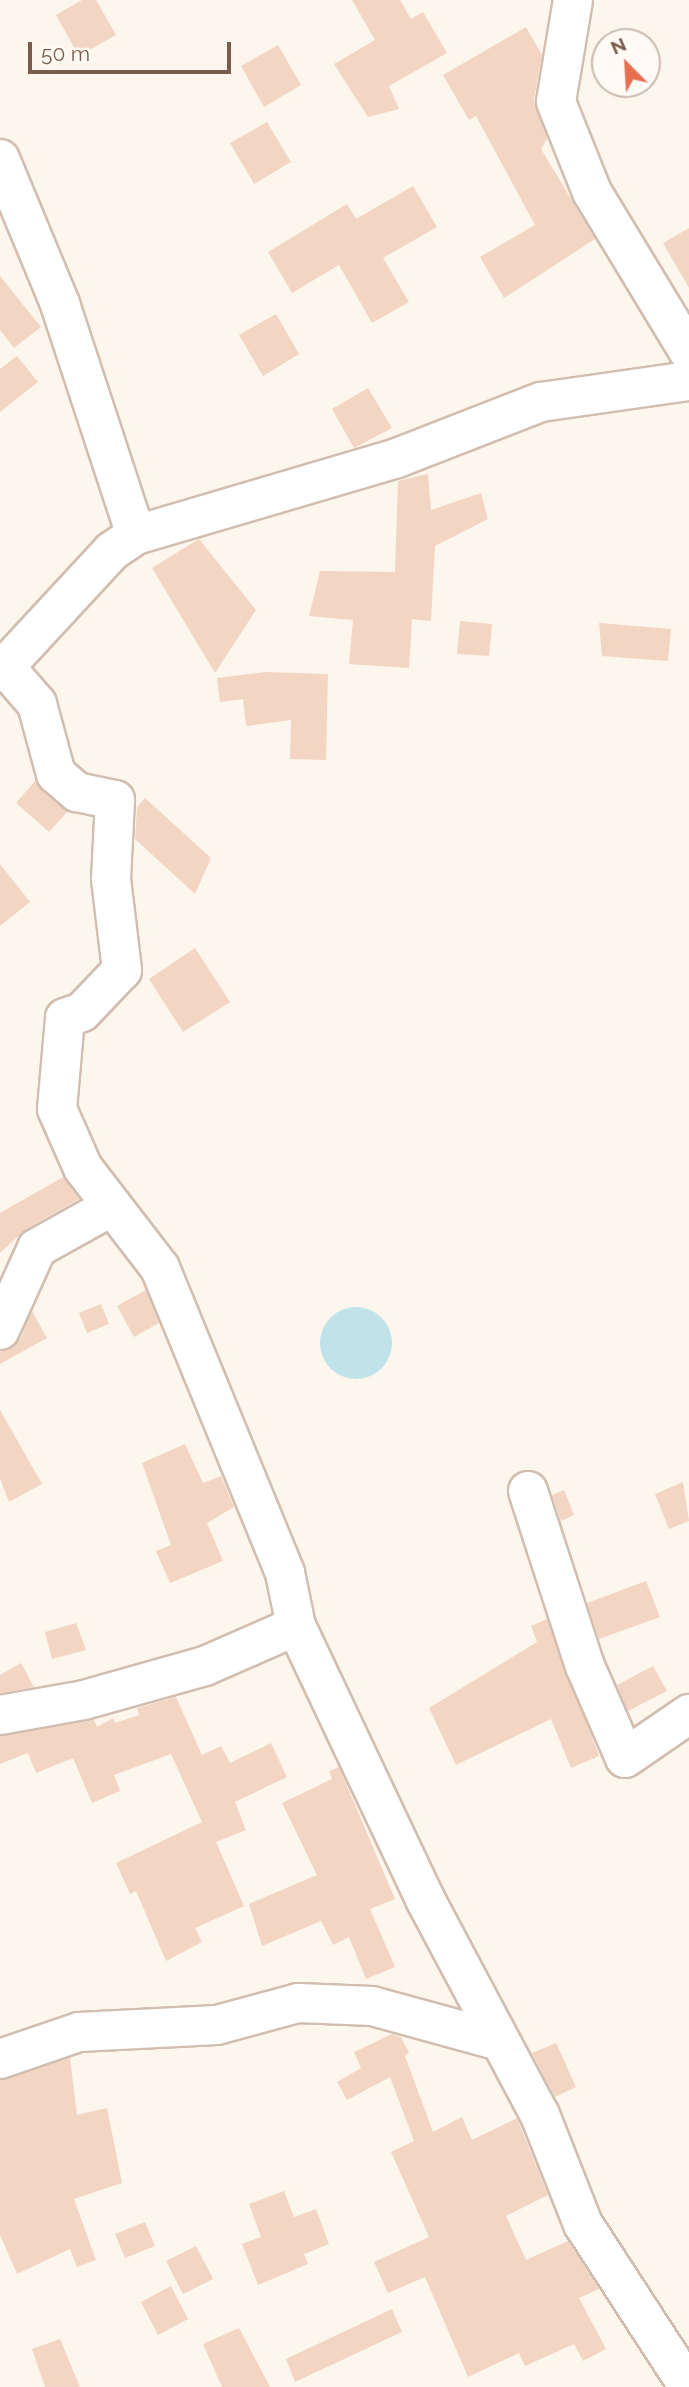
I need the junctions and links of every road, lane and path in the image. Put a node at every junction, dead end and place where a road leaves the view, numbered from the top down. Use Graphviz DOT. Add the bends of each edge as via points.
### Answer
graph roads {
  1 [pos="573,0"];
  2 [pos="0,159"];
  3 [pos="689,352"];
  4 [pos="689,381"];
  5 [pos="136,535"];
  6 [pos="2,669"];
  7 [pos="112,1206"];
  8 [pos="0,1330"];
  9 [pos="528,1491"];
  10 [pos="296,1626"];
  11 [pos="0,1714"];
  12 [pos="689,1714"];
  13 [pos="500,2041"];
  14 [pos="0,2059"];
  15 [pos="683,2385"];
  1 -- 3 [label="street" via="556,102 592,192"];
  2 -- 5 [label="street" via="60,304"];
  4 -- 5 [label="street" via="541,402 397,458"];
  5 -- 6 [label="street" via="112,551"];
  6 -- 7 [label="street" via="37,704 56,774 77,793 115,800 111,879 122,970 82,1012 65,1018 57,1109 83,1168"];
  7 -- 8 [label="street" via="37,1248"];
  7 -- 10 [label="street" via="160,1268 285,1573"];
  9 -- 12 [label="street" via="585,1666 625,1758"];
  10 -- 11 [label="street" via="205,1666 84,1700"];
  10 -- 13 [label="street" via="425,1899"];
  13 -- 14 [label="street" via="372,2006 299,2003 217,2025 79,2032"];
  13 -- 15 [label="street" via="540,2115 583,2224"];
}
